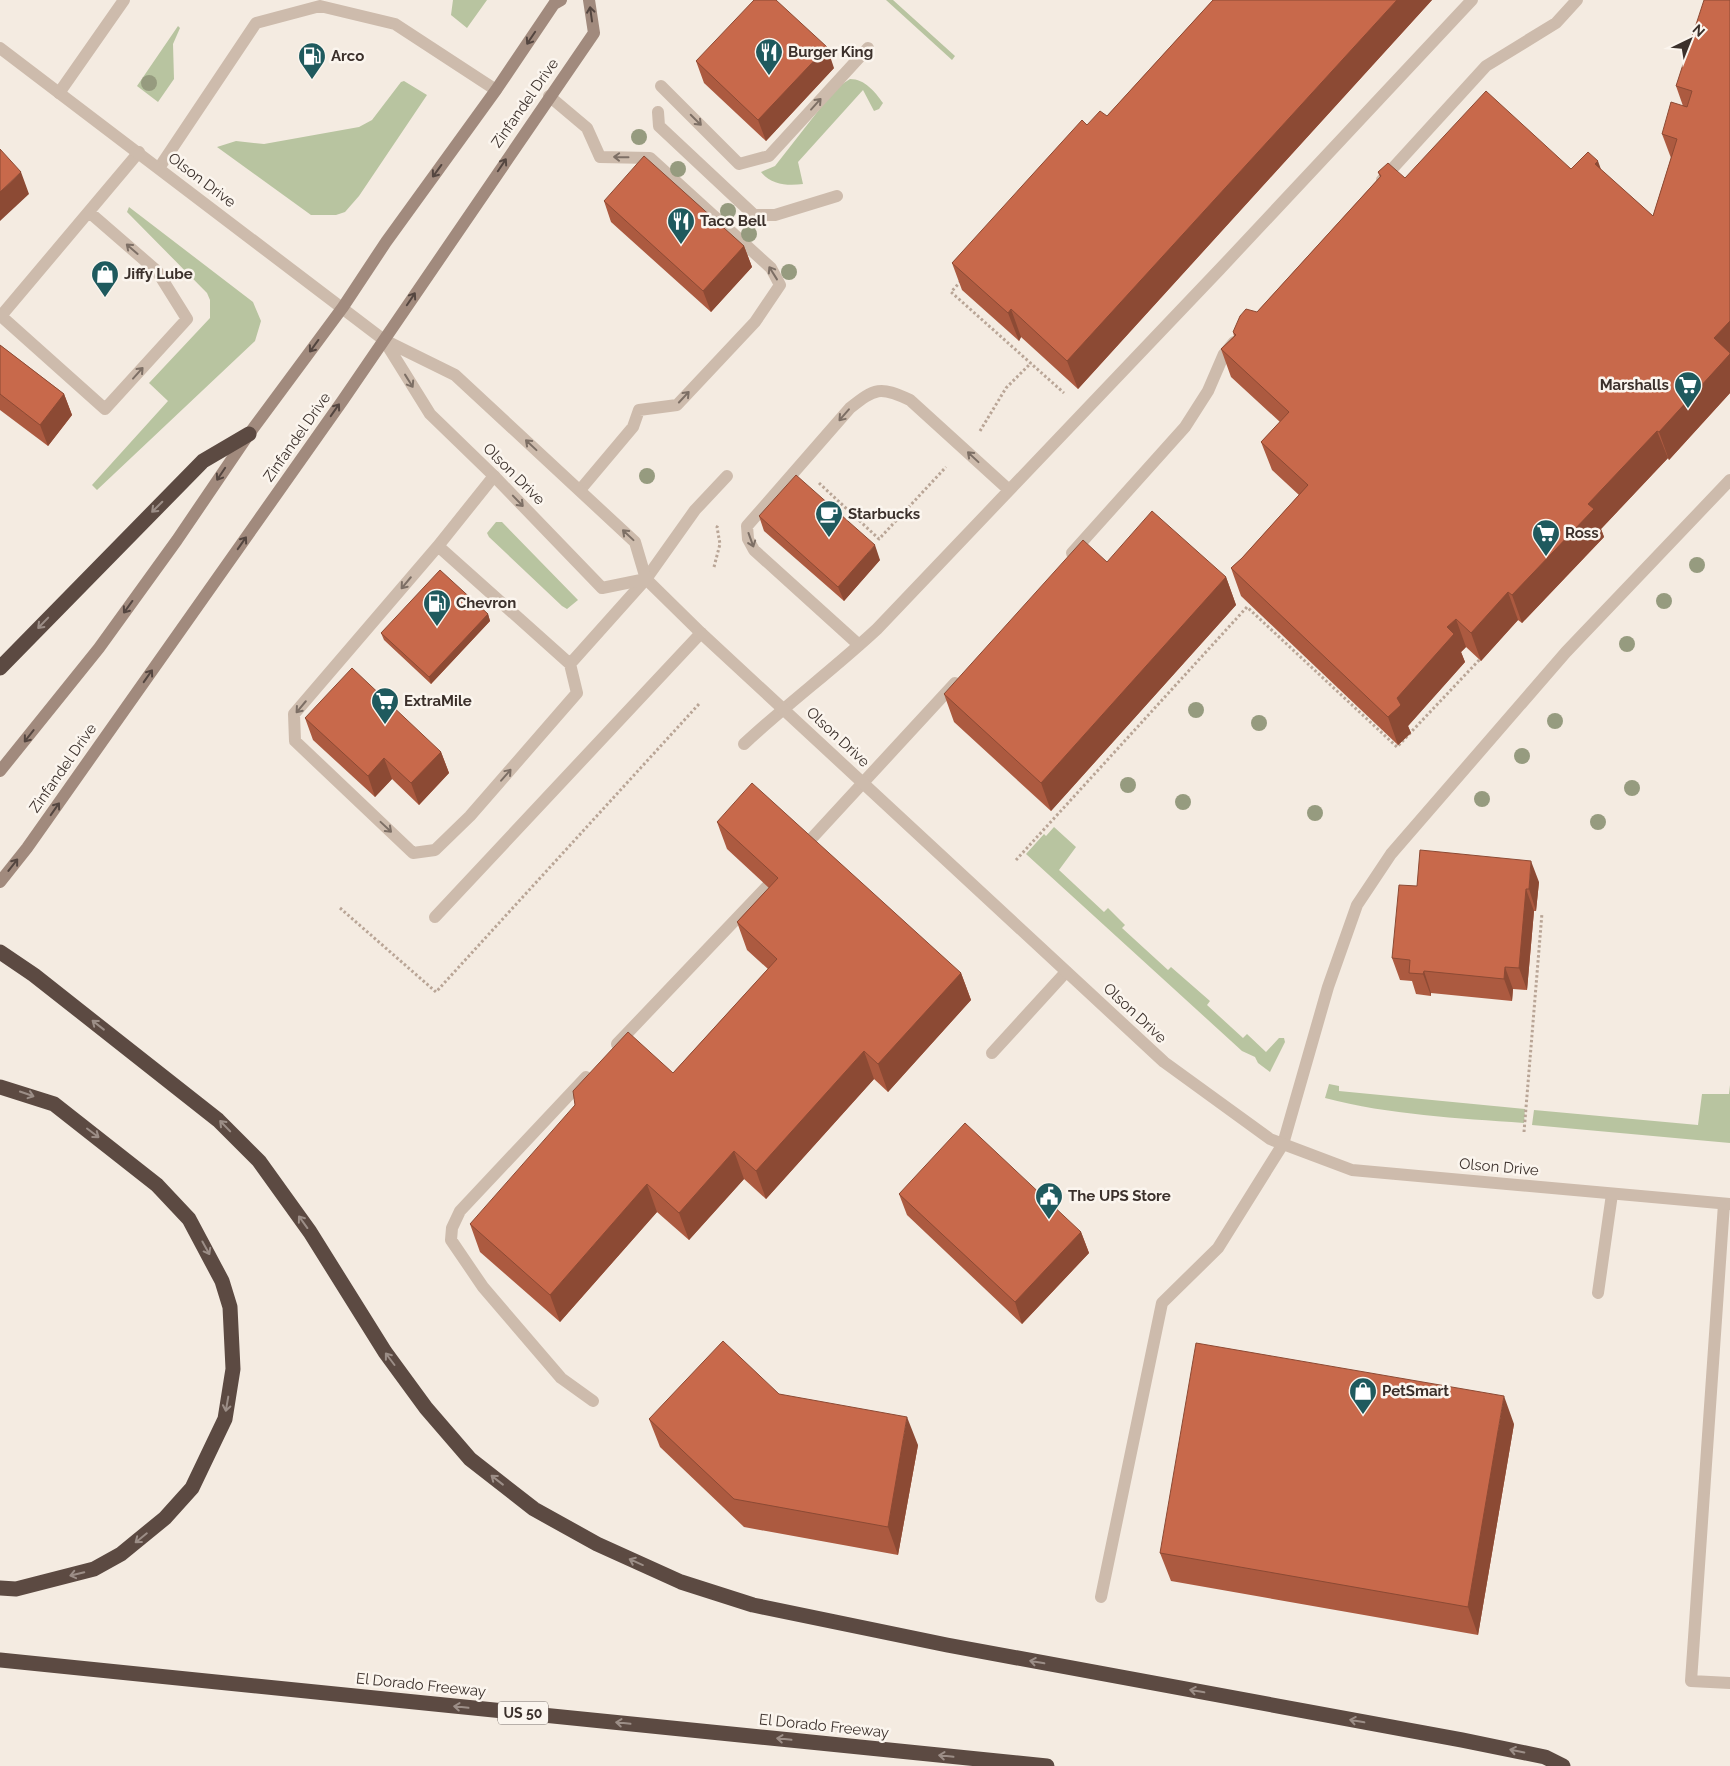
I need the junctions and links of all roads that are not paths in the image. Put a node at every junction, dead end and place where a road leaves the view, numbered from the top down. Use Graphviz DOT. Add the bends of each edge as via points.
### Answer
graph roads {
  1 [pos="124,0"];
  2 [pos="560,0"];
  3 [pos="589,0"];
  4 [pos="1472,0"];
  5 [pos="1578,0"];
  6 [pos="0,48"];
  7 [pos="868,48"];
  8 [pos="661,86"];
  9 [pos="496,90"];
  10 [pos="59,93"];
  11 [pos="549,96"];
  12 [pos="658,112"];
  13 [pos="139,152"];
  14 [pos="159,168"];
  15 [pos="1372,191"];
  16 [pos="836,196"];
  17 [pos="89,212"];
  18 [pos="342,307"];
  19 [pos="1244,332"];
  20 [pos="384,340"];
  21 [pos="249,434"];
  22 [pos="494,476"];
  23 [pos="727,476"];
  24 [pos="1730,480"];
  25 [pos="580,490"];
  26 [pos="1009,490"];
  27 [pos="438,546"];
  28 [pos="1065,560"];
  29 [pos="646,580"];
  30 [pos="702,633"];
  31 [pos="859,645"];
  32 [pos="570,664"];
  33 [pos="0,668"];
  34 [pos="966,671"];
  35 [pos="782,707"];
  36 [pos="744,744"];
  37 [pos="0,771"];
  38 [pos="864,784"];
  39 [pos="0,882"];
  40 [pos="435,917"];
  41 [pos="0,952"];
  42 [pos="1066,972"];
  43 [pos="610,1052"];
  44 [pos="992,1053"];
  45 [pos="596,1066"];
  46 [pos="0,1087"];
  47 [pos="1283,1144"];
  48 [pos="1612,1194"];
  49 [pos="1727,1204"];
  50 [pos="1598,1293"];
  51 [pos="593,1401"];
  52 [pos="0,1588"];
  53 [pos="1101,1597"];
  54 [pos="0,1660"];
  55 [pos="1730,1683"];
  56 [pos="1047,1766"];
  57 [pos="1563,1766"];
  1 -- 10 [label="street"];
  2 -- 9 [label="main road, Zinfandel Drive, one-way" via="554,4"];
  11 -- 3 [label="main road, Zinfandel Drive, one-way" via="594,33"];
  4 -- 26 [label="street"];
  5 -- 15 [label="street" via="1556,23 1486,66"];
  6 -- 10 [label="street, Olson Drive"];
  8 -- 7 [label="street, one-way" via="739,164 769,156"];
  9 -- 14 [label="street" via="395,24 320,6 256,23"];
  9 -- 18 [label="main road, Zinfandel Drive, one-way"];
  10 -- 13 [label="street, Olson Drive"];
  20 -- 11 [label="main road, Zinfandel Drive, one-way"];
  25 -- 11 [label="street, one-way" via="633,427 639,410 677,405 755,322 780,285 771,268 650,158 600,157 587,128"];
  12 -- 16 [label="street" via="659,126 754,215 775,215"];
  13 -- 14 [label="street, Olson Drive"];
  13 -- 17 [label="street"];
  14 -- 18 [label="street, Olson Drive"];
  17 -- 17 [label="street, one-way" via="1,316 105,409 187,318 157,271"];
  18 -- 20 [label="street, Olson Drive"];
  18 -- 21 [label="main road, Zinfandel Drive, one-way"];
  19 -- 28 [label="street" via="1224,354 1208,391 1184,427"];
  20 -- 22 [label="street, Olson Drive, one-way" via="430,414"];
  25 -- 20 [label="street, Olson Drive, one-way" via="455,375"];
  39 -- 20 [label="main road, Zinfandel Drive, one-way"];
  21 -- 33 [label="highway, one-way" via="203,461"];
  21 -- 37 [label="main road, Zinfandel Drive, one-way" via="99,648"];
  22 -- 27 [label="street"];
  22 -- 29 [label="street, Olson Drive, one-way" via="602,588"];
  23 -- 29 [label="street" via="695,510"];
  24 -- 47 [label="street" via="1566,652 1391,854 1357,905 1328,987"];
  29 -- 25 [label="street, Olson Drive, one-way" via="635,542"];
  26 -- 31 [label="street"];
  26 -- 31 [label="street, one-way" via="910,400 890,390 869,392 850,408 747,526 748,539 754,550"];
  27 -- 32 [label="street"];
  27 -- 32 [label="street, one-way" via="294,714 295,741 413,852 435,850 470,816 577,693"];
  29 -- 30 [label="street, Olson Drive"];
  29 -- 32 [label="street"];
  30 -- 35 [label="street, Olson Drive"];
  30 -- 40 [label="street"];
  31 -- 35 [label="street"];
  34 -- 38 [label="street"];
  35 -- 36 [label="street"];
  35 -- 38 [label="street, Olson Drive"];
  38 -- 42 [label="street, Olson Drive"];
  38 -- 43 [label="street"];
  57 -- 41 [label="highway, one-way" via="1544,1757 1462,1740 956,1647 753,1605 681,1582 597,1544 534,1509 470,1458 426,1408 385,1352 310,1232 259,1162 218,1120 34,975"];
  42 -- 44 [label="street"];
  42 -- 47 [label="street, Olson Drive" via="1164,1062 1270,1139"];
  45 -- 51 [label="street" via="460,1211 452,1228 451,1240 483,1287 561,1378"];
  46 -- 52 [label="highway, one-way" via="54,1104 157,1185 189,1219 222,1281 230,1307 233,1368 221,1427 192,1488 165,1518 121,1554 94,1569 16,1589"];
  47 -- 48 [label="street, Olson Drive" via="1352,1170"];
  47 -- 53 [label="street" via="1218,1248 1162,1303"];
  48 -- 49 [label="street, Olson Drive"];
  48 -- 50 [label="street"];
  49 -- 55 [label="street" via="1691,1680"];
  56 -- 54 [label="highway, El Dorado Freeway / US 50, one-way"];
}
